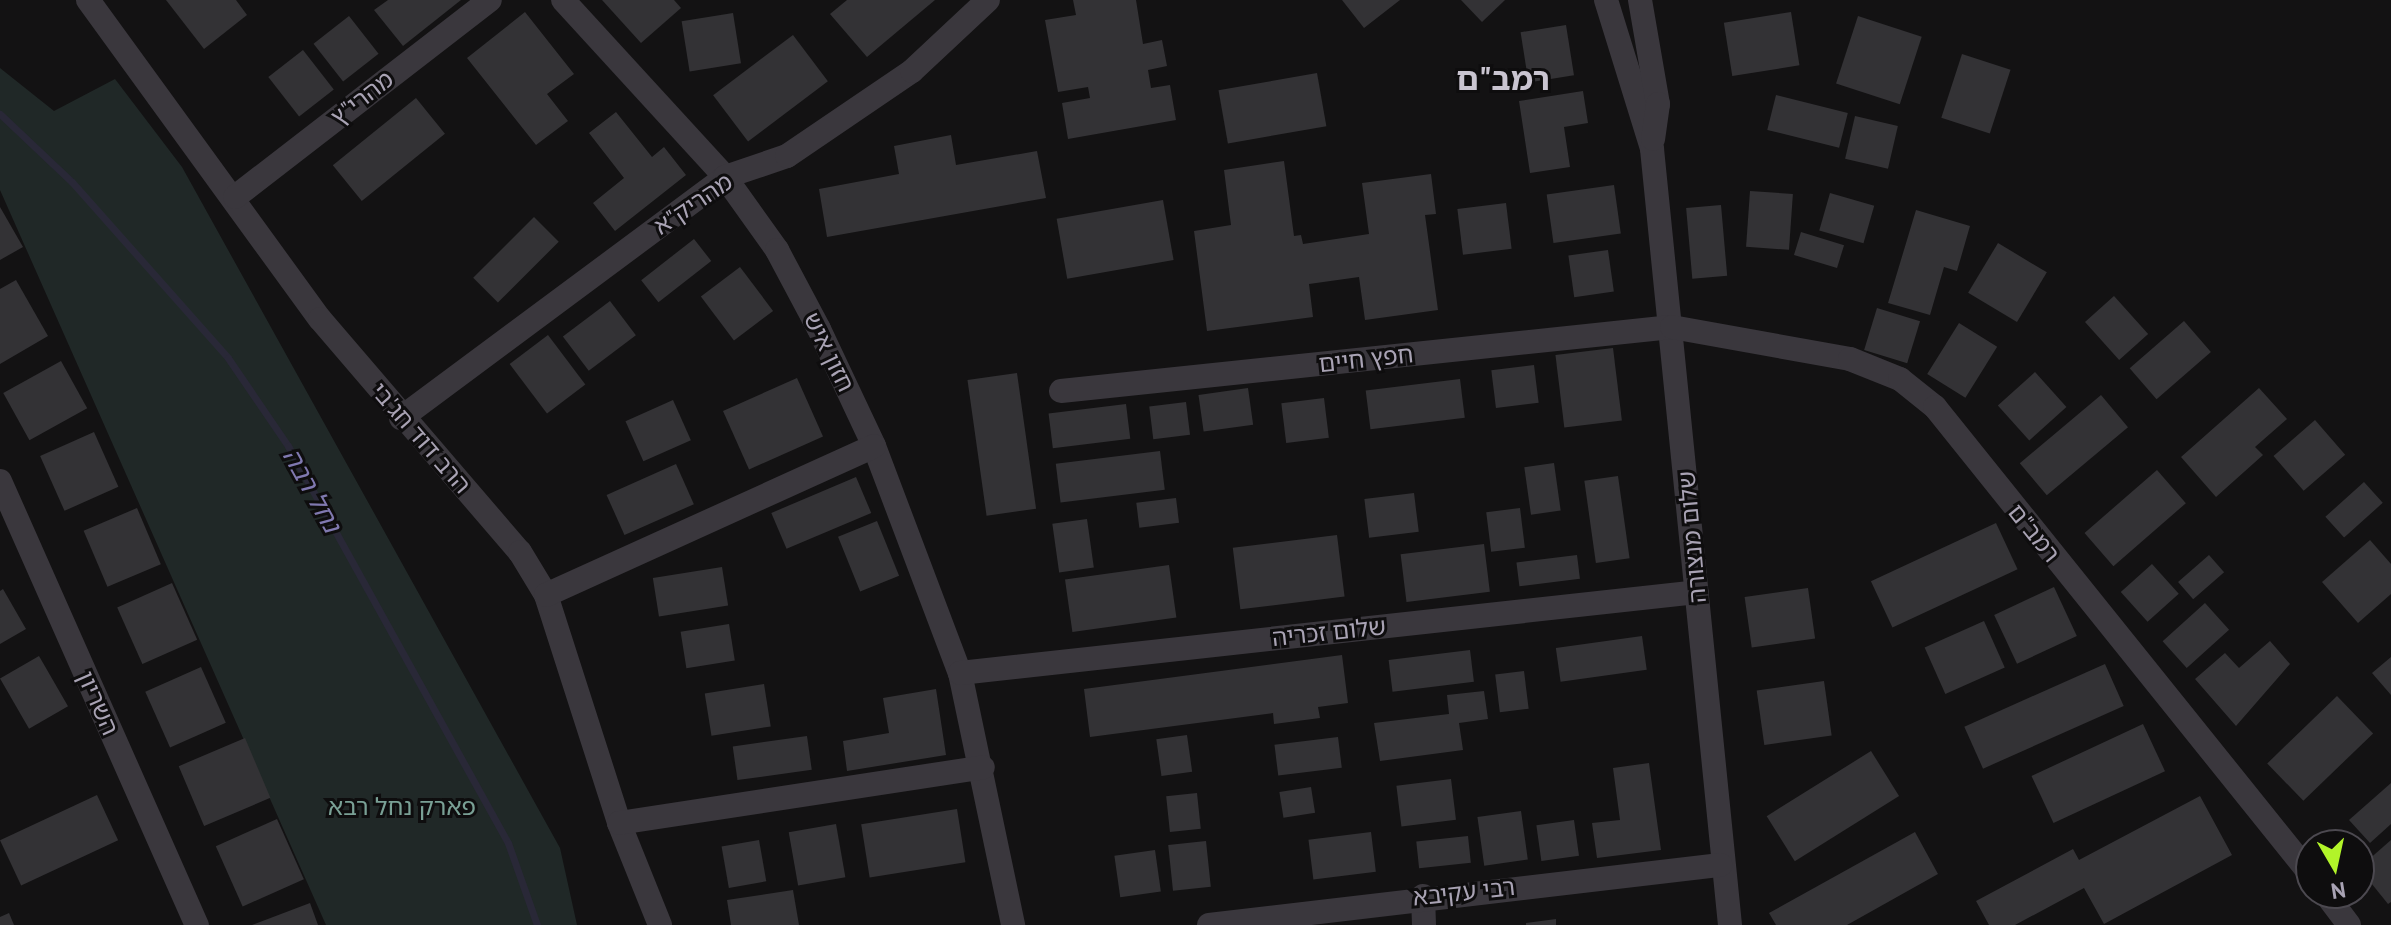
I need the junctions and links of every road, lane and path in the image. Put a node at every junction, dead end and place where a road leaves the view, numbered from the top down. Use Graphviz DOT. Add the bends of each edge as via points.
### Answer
graph roads {
  1 [pos="88,0"];
  2 [pos="490,0"];
  3 [pos="563,0"];
  4 [pos="988,0"];
  5 [pos="1606,0"];
  6 [pos="1640,0"];
  7 [pos="1652,149"];
  8 [pos="725,177"];
  9 [pos="235,197"];
  10 [pos="1672,327"];
  11 [pos="1061,391"];
  12 [pos="401,418"];
  13 [pos="874,446"];
  14 [pos="0,481"];
  15 [pos="1697,592"];
  16 [pos="546,595"];
  17 [pos="960,673"];
  18 [pos="983,767"];
  19 [pos="619,823"];
  20 [pos="2295,855"];
  21 [pos="1720,865"];
  22 [pos="1423,896"];
  23 [pos="197,925"];
  24 [pos="660,925"];
  25 [pos="1013,925"];
  26 [pos="1209,925"];
  27 [pos="1424,925"];
  28 [pos="1730,925"];
  1 -- 9 [label="street, הרב דוד חג'בי"];
  2 -- 9 [label="street, מהרי\"ץ"];
  3 -- 8 [label="street, חזון איש"];
  4 -- 8 [label="street, מהריק\"א" via="912,71 787,156"];
  5 -- 7 [label="street, שלום מנצורה"];
  6 -- 7 [label="street, שלום מנצורה" via="1658,104"];
  7 -- 10 [label="street, שלום מנצורה"];
  8 -- 12 [label="street, מהריק\"א"];
  8 -- 13 [label="street, חזון איש" via="777,250"];
  9 -- 12 [label="street, הרב דוד חג'בי"];
  10 -- 11 [label="street, חפץ חיים"];
  10 -- 15 [label="street, שלום מנצורה"];
  10 -- 20 [label="street, רמב\"ם" via="1850,359 1900,379 1935,407"];
  12 -- 16 [label="street, הרב דוד חג'בי" via="520,552"];
  13 -- 16 [label="street"];
  13 -- 17 [label="street, חזון איש"];
  14 -- 23 [label="street, השריון"];
  15 -- 17 [label="street, שלום זכריה"];
  15 -- 21 [label="street, שלום מנצורה"];
  16 -- 19 [label="street, הרב דוד חג'בי"];
  17 -- 18 [label="street, חזון איש"];
  18 -- 19 [label="street"];
  18 -- 25 [label="street, חזון איש"];
  19 -- 24 [label="street, הרב דוד חג'בי"];
  21 -- 22 [label="street, רבי עקיבא"];
  21 -- 28 [label="street, שלום מנצורה"];
  22 -- 26 [label="street, רבי עקיבא"];
  22 -- 27 [label="street"];
}
